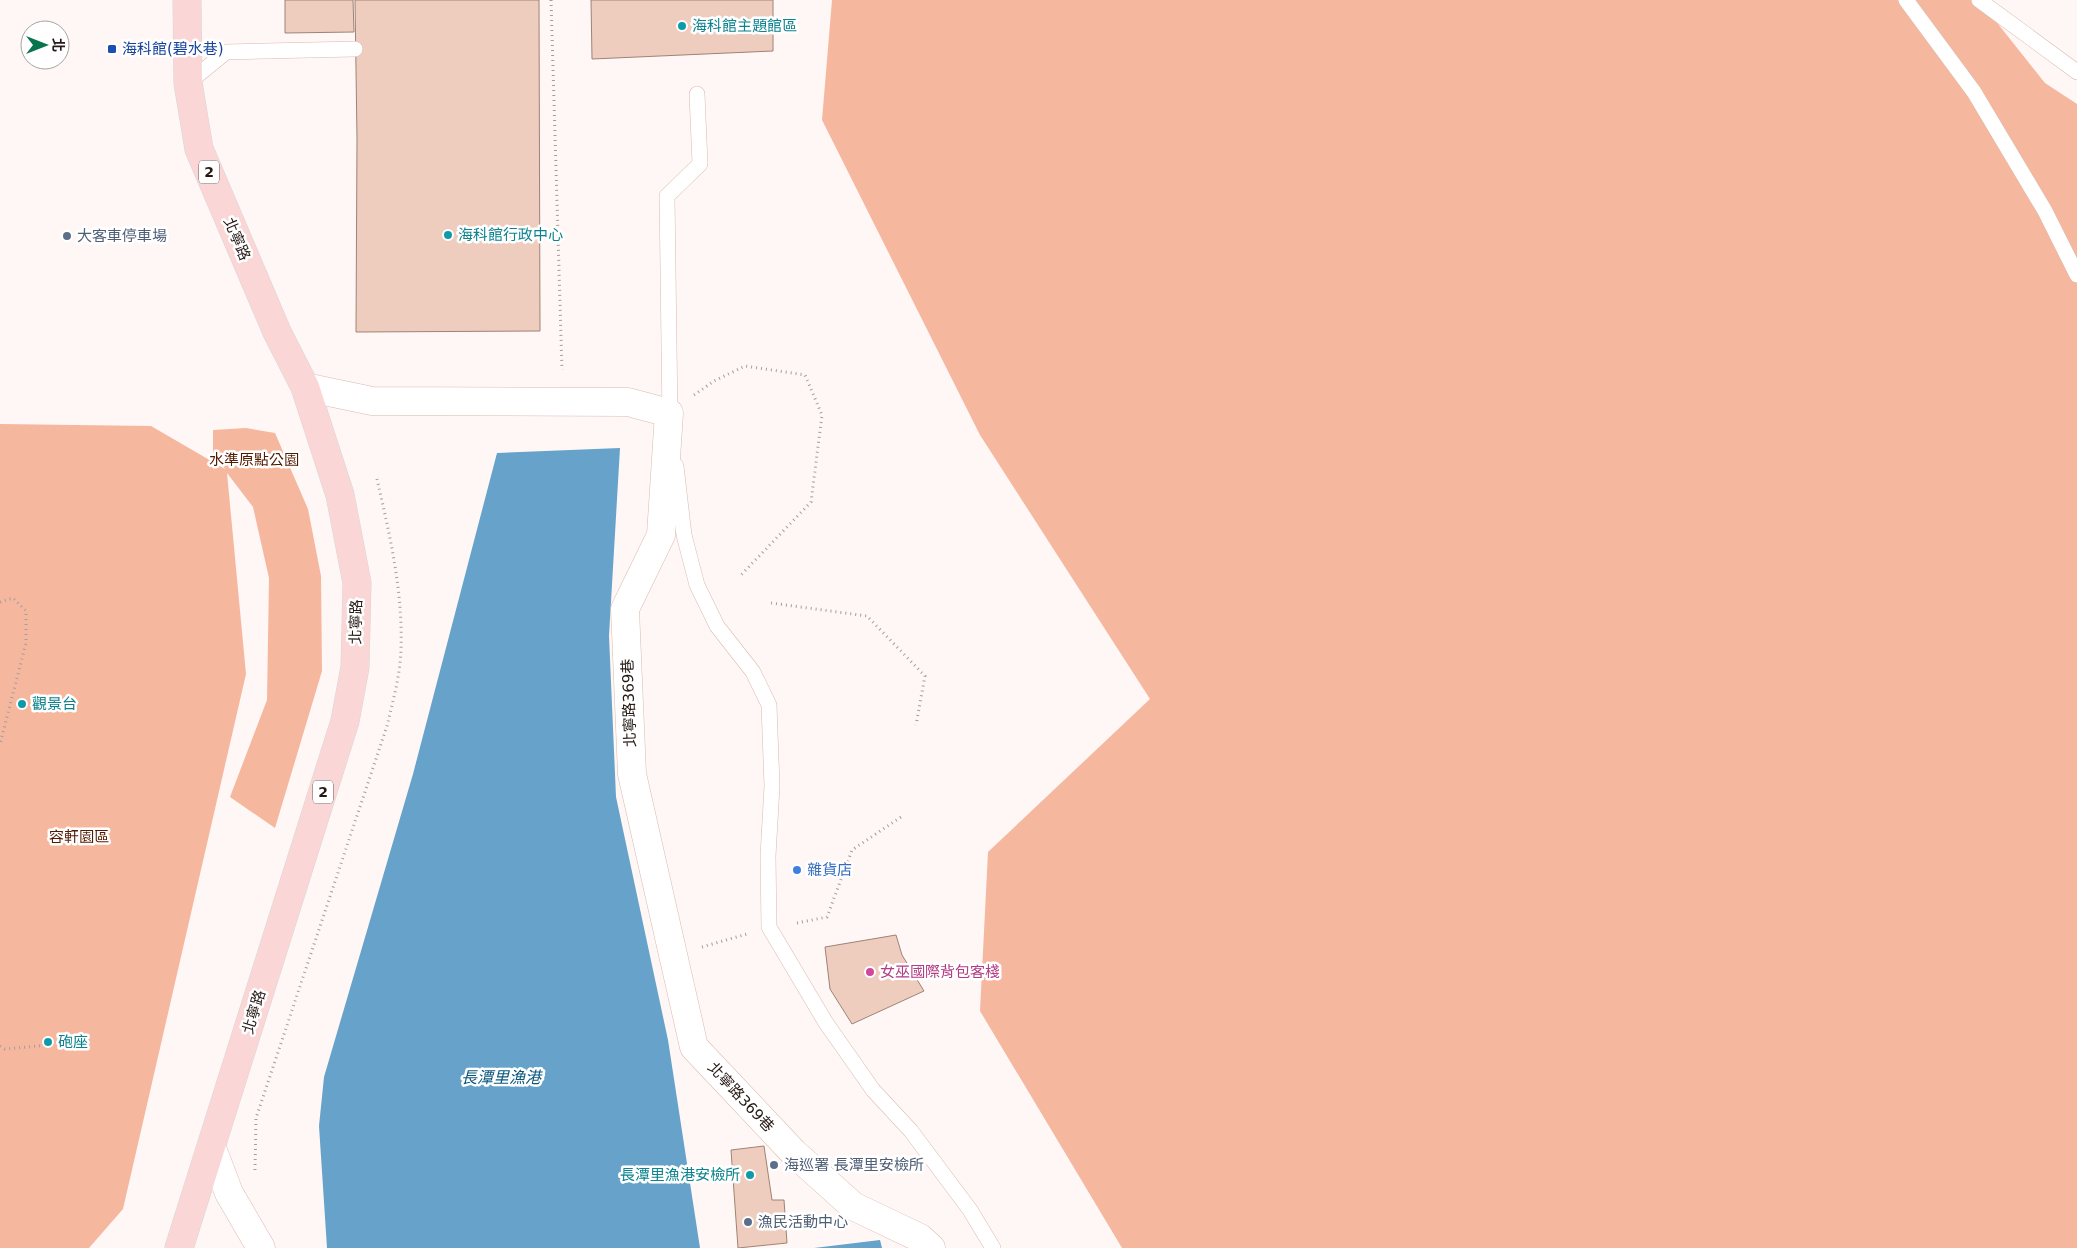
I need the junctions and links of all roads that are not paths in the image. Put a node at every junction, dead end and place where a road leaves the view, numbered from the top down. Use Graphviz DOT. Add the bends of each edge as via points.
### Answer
graph roads {
  1 [pos="187,0"];
  2 [pos="1906,0"];
  3 [pos="1979,0"];
  4 [pos="355,49"];
  5 [pos="2077,72"];
  6 [pos="188,83"];
  7 [pos="698,94"];
  8 [pos="2077,274"];
  9 [pos="305,387"];
  10 [pos="669,413"];
  11 [pos="212,1148"];
  12 [pos="179,1248"];
  13 [pos="260,1248"];
  14 [pos="931,1248"];
  15 [pos="993,1248"];
  1 -- 6 [label="main road, 北寧路 / 2"];
  2 -- 8 [label="lane" via="1974,92 2045,212"];
  3 -- 5 [label="lane"];
  4 -- 6 [label="lane" via="226,52"];
  6 -- 9 [label="main road, 北寧路 / 2" via="200,149 277,332"];
  7 -- 10 [label="lane" via="700,164 666,196"];
  9 -- 10 [label="street" via="372,402 628,402"];
  9 -- 11 [label="main road, 北寧路 / 2" via="340,495 357,583 355,667 345,721"];
  10 -- 14 [label="street, 北寧路369巷" via="661,535 625,609 632,774 694,1047 794,1153 853,1206 920,1238"];
  10 -- 15 [label="lane" via="684,535 698,585 717,626 753,672 769,705 772,786 768,856 770,928 826,1023 868,1083 911,1131 970,1210"];
  11 -- 12 [label="main road, 北寧路 / 2"];
  11 -- 13 [label="street" via="229,1193"];
}
